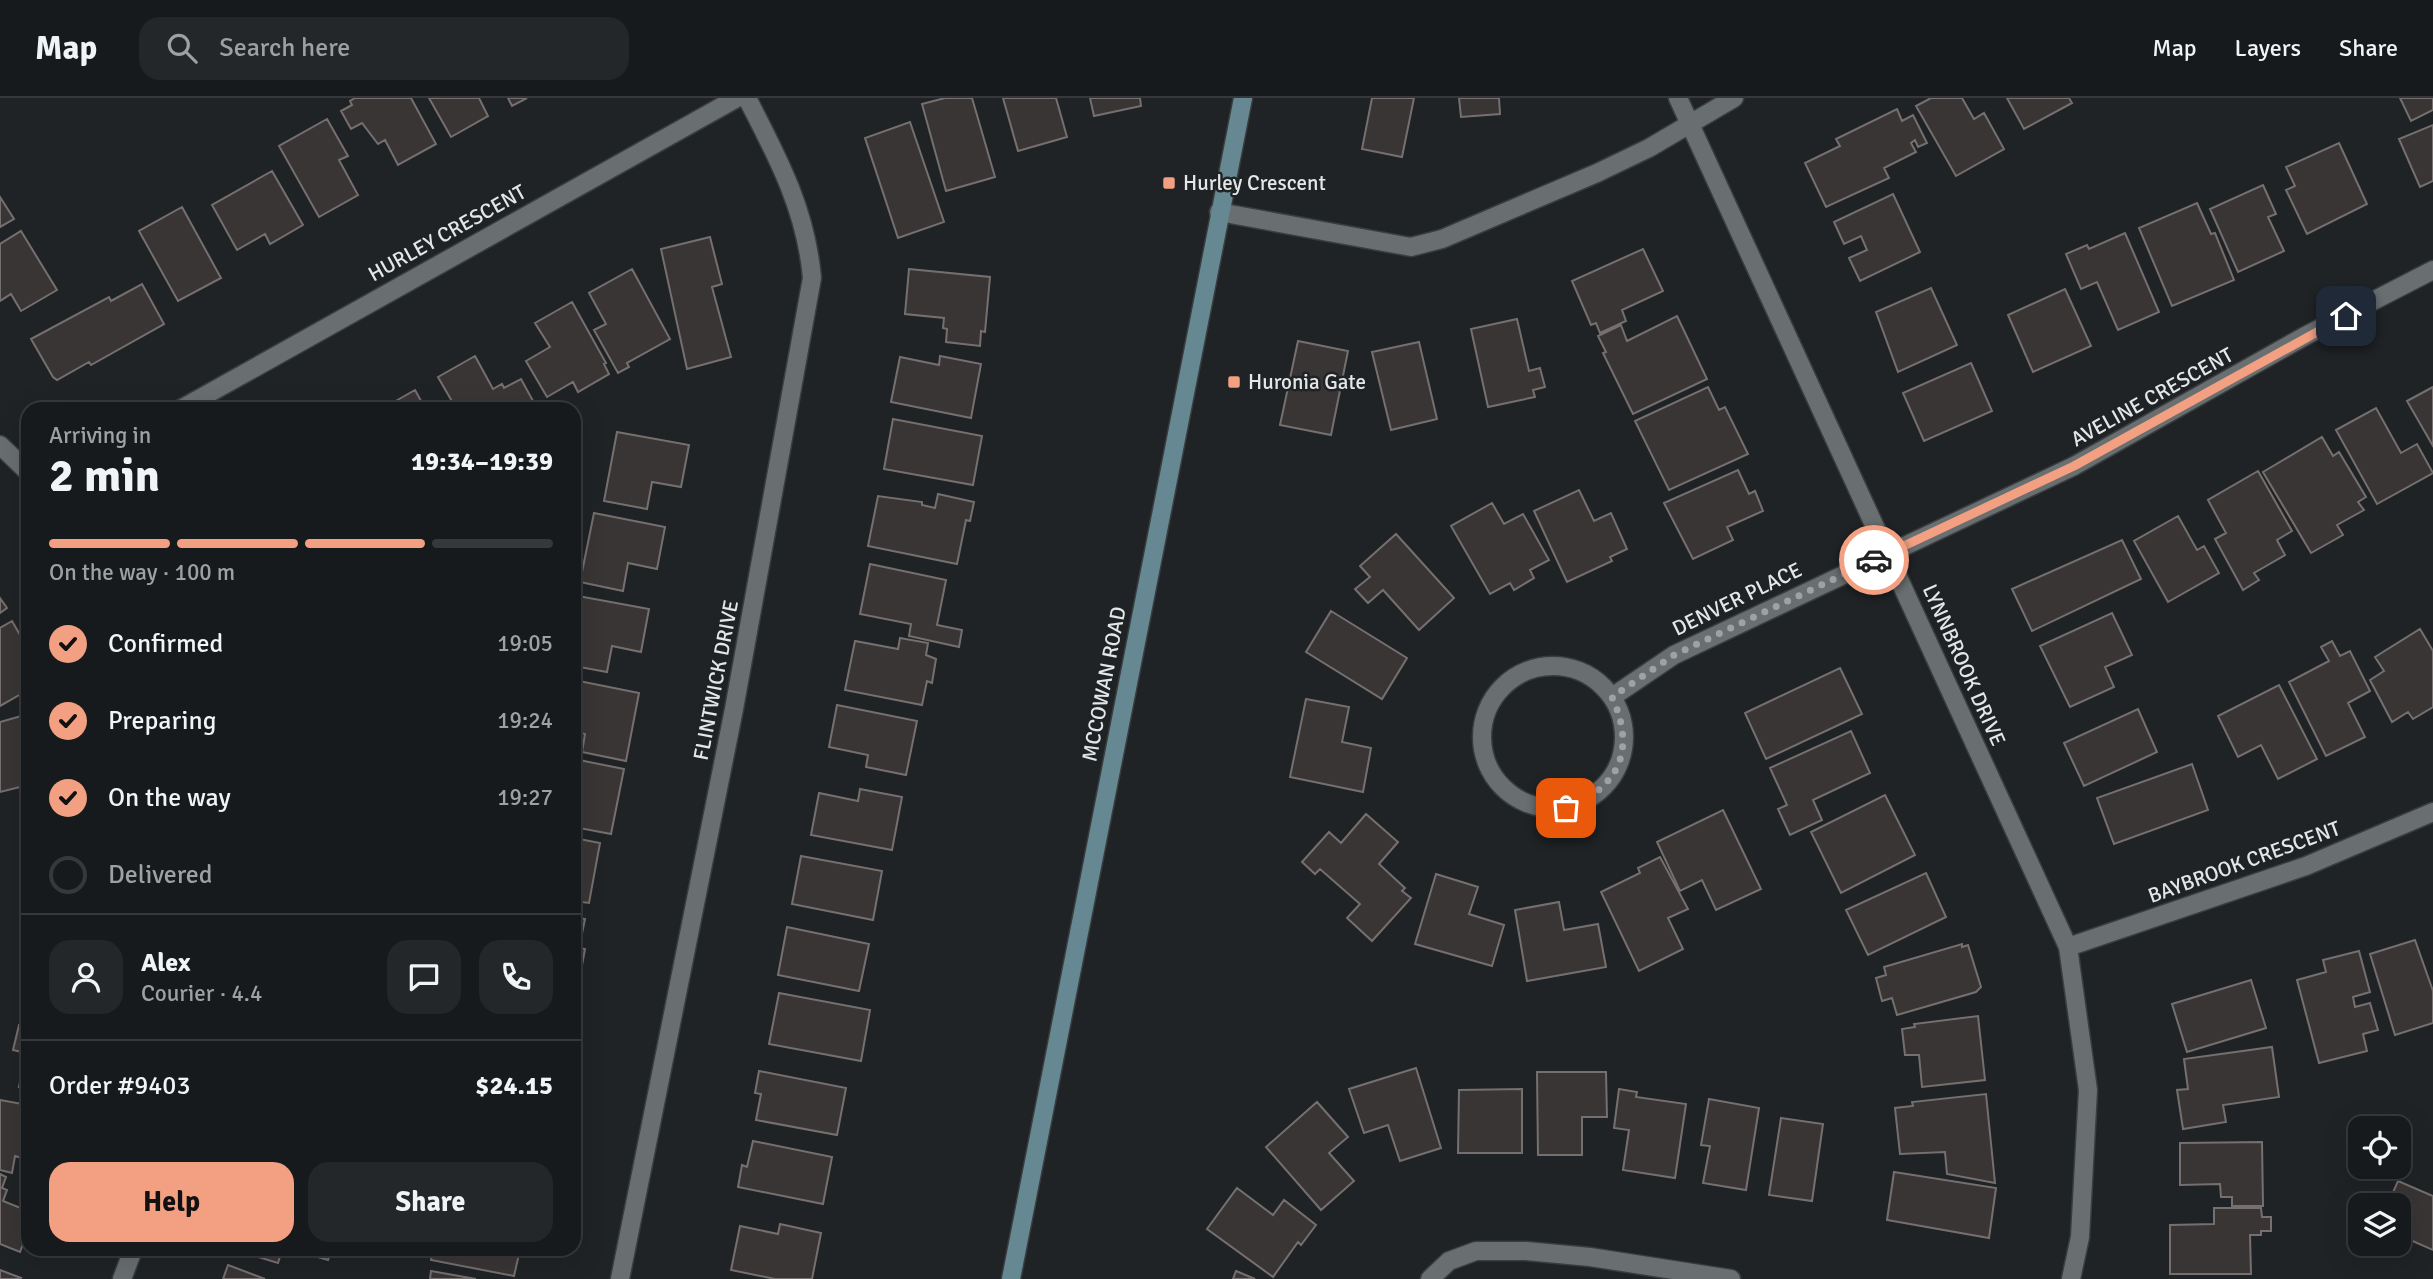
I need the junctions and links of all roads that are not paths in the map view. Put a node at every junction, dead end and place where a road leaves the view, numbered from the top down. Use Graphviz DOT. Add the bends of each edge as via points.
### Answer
graph roads {
  1 [pos="737,98"];
  2 [pos="747,98"];
  3 [pos="1243,98"];
  4 [pos="1678,98"];
  5 [pos="1734,98"];
  6 [pos="1690,124"];
  7 [pos="1219,212"];
  8 [pos="2433,270"];
  9 [pos="193,402"];
  10 [pos="0,445"];
  11 [pos="21,465"];
  12 [pos="1888,553"];
  13 [pos="1612,697"];
  14 [pos="2433,812"];
  15 [pos="2068,947"];
  16 [pos="131,1256"];
  17 [pos="122,1279"];
  18 [pos="620,1279"];
  19 [pos="1011,1279"];
  20 [pos="1430,1279"];
  21 [pos="1731,1279"];
  22 [pos="2071,1279"];
  1 -- 9 [label="street, HURLEY CRESCENT"];
  2 -- 18 [label="street, FLINTWICK DRIVE" via="799,207 811,278 734,709"];
  3 -- 7 [label="main road, MCCOWAN ROAD"];
  4 -- 6 [label="street, LYNNBROOK DRIVE"];
  5 -- 6 [label="street"];
  6 -- 7 [label="street" via="1597,173 1442,239 1410,247"];
  6 -- 12 [label="street, LYNNBROOK DRIVE"];
  7 -- 19 [label="main road, MCCOWAN ROAD"];
  8 -- 12 [label="street, AVELINE CRESCENT" via="2074,466"];
  10 -- 11 [label="street"];
  12 -- 13 [label="street, DENVER PLACE" via="1674,655"];
  12 -- 15 [label="street, LYNNBROOK DRIVE"];
  13 -- 13 [label="street" via="1595,680 1574,669 1528,670 1507,682 1483,721 1481,744 1487,767 1500,787 1520,801 1542,808 1566,808 1588,800 1607,785 1619,765 1624,741 1622,718"];
  14 -- 15 [label="street, BAYBROOK CRESCENT" via="2306,866"];
  15 -- 22 [label="street, LYNNBROOK DRIVE" via="2088,1090 2080,1237"];
  16 -- 17 [label="street"];
  20 -- 21 [label="street" via="1449,1261 1476,1251 1590,1257"];
}
